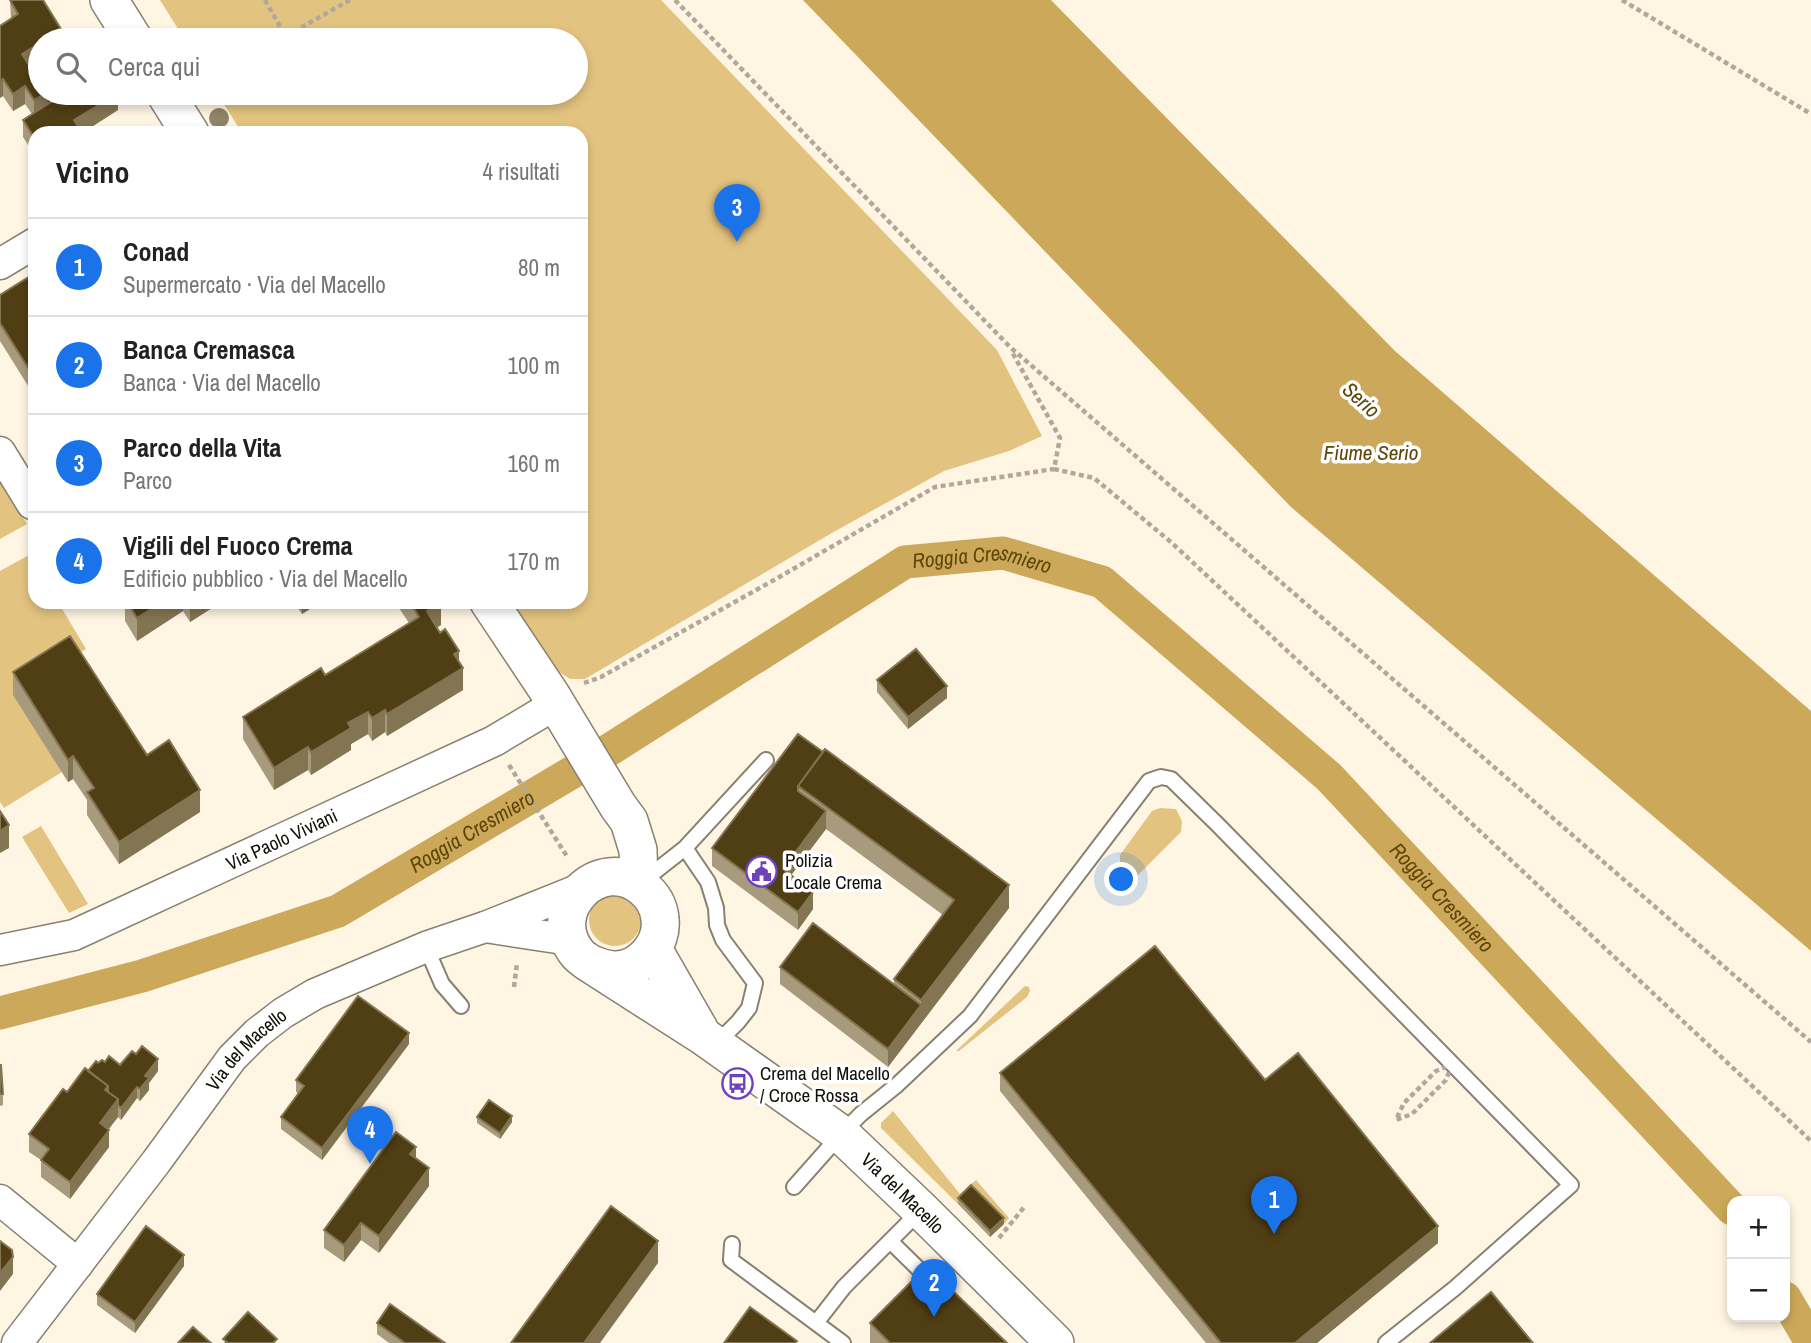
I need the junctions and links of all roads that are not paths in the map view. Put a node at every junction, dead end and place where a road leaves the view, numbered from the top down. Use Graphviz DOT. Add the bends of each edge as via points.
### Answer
graph roads {
  1 [pos="109,0"];
  2 [pos="126,28"];
  3 [pos="172,105"];
  4 [pos="186,126"];
  5 [pos="28,247"];
  6 [pos="0,264"];
  7 [pos="0,452"];
  8 [pos="28,498"];
  9 [pos="494,609"];
  10 [pos="553,700"];
  11 [pos="766,760"];
  12 [pos="618,806"];
  13 [pos="685,848"];
  14 [pos="591,883"];
  15 [pos="639,884"];
  16 [pos="485,927"];
  17 [pos="426,947"];
  18 [pos="653,949"];
  19 [pos="0,950"];
  20 [pos="579,952"];
  21 [pos="461,1006"];
  22 [pos="709,1040"];
  23 [pos="841,1134"];
  24 [pos="794,1186"];
  25 [pos="0,1200"];
  26 [pos="921,1210"];
  27 [pos="890,1241"];
  28 [pos="732,1244"];
  29 [pos="78,1264"];
  30 [pos="947,1297"];
  31 [pos="816,1323"];
  32 [pos="17,1343"];
  33 [pos="843,1343"];
  34 [pos="1055,1343"];
  35 [pos="1386,1343"];
  1 -- 2 [label="street"];
  3 -- 4 [label="street"];
  5 -- 6 [label="street"];
  7 -- 8 [label="street"];
  9 -- 10 [label="street"];
  10 -- 12 [label="street"];
  10 -- 19 [label="street, Via Paolo Viviani" via="494,741 74,935"];
  11 -- 13 [label="lane"];
  12 -- 14 [label="street" via="621,824 616,853"];
  12 -- 15 [label="street" via="629,821 638,850"];
  13 -- 15 [label="lane"];
  13 -- 22 [label="lane" via="708,882 723,940 755,983 749,1008 738,1022"];
  14 -- 15 [label="street" via="611,877"];
  14 -- 16 [label="street, Via del Macello"];
  14 -- 20 [label="street" via="575,897 569,910 567,924"];
  15 -- 18 [label="street" via="650,894 661,921"];
  16 -- 17 [label="street, Via del Macello"];
  16 -- 20 [label="street, Via del Macello"];
  17 -- 21 [label="lane" via="442,984"];
  17 -- 29 [label="street, Via del Macello" via="315,994 257,1033 232,1058"];
  18 -- 20 [label="street" via="643,960 617,970 603,969"];
  18 -- 22 [label="street"];
  20 -- 22 [label="street, Via del Macello"];
  22 -- 23 [label="street, Via del Macello"];
  23 -- 24 [label="lane"];
  23 -- 26 [label="street, Via del Macello"];
  23 -- 35 [label="lane" via="970,1016 1149,781 1171,779 1571,1185"];
  25 -- 29 [label="street"];
  26 -- 27 [label="lane"];
  26 -- 34 [label="street, Via del Macello"];
  27 -- 30 [label="lane"];
  27 -- 31 [label="lane"];
  28 -- 31 [label="lane" via="731,1260"];
  29 -- 32 [label="street, Via del Macello"];
  31 -- 33 [label="lane"];
}
